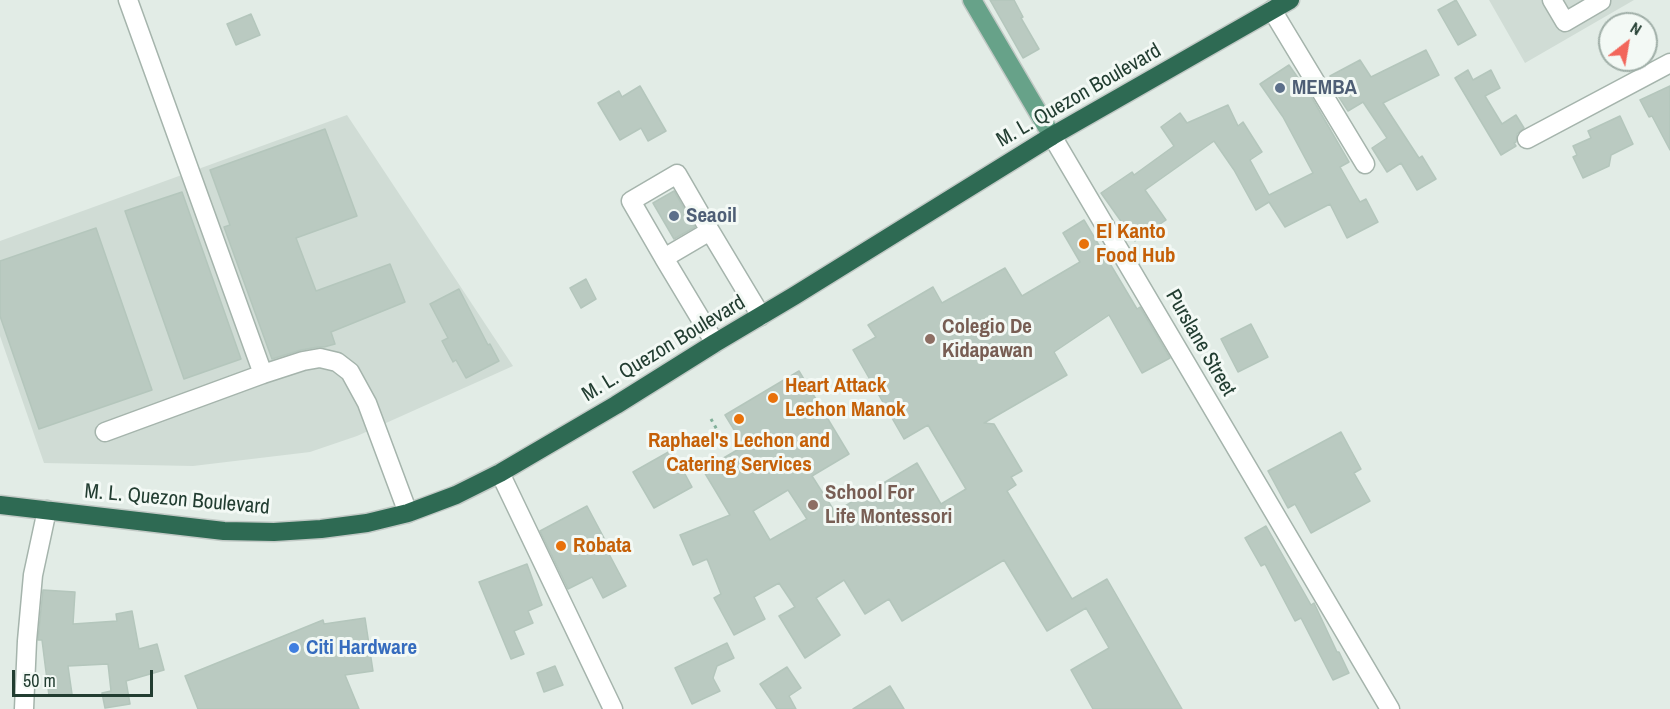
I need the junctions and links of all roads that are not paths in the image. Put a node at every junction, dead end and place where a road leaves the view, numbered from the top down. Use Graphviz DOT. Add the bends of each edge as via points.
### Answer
graph roads {
  1 [pos="128,0"];
  2 [pos="972,0"];
  3 [pos="1290,0"];
  4 [pos="1552,0"];
  5 [pos="1600,0"];
  6 [pos="1272,10"];
  7 [pos="1670,63"];
  8 [pos="1052,136"];
  9 [pos="1527,139"];
  10 [pos="1365,164"];
  11 [pos="710,231"];
  12 [pos="664,258"];
  13 [pos="761,316"];
  14 [pos="715,343"];
  15 [pos="263,374"];
  16 [pos="105,432"];
  17 [pos="500,473"];
  18 [pos="0,505"];
  19 [pos="47,510"];
  20 [pos="408,513"];
  21 [pos="24,709"];
  22 [pos="613,709"];
  23 [pos="1390,709"];
  1 -- 15 [label="street"];
  2 -- 8 [label="main road, Purslane Street"];
  3 -- 6 [label="highway, M. L. Quezon Boulevard"];
  4 -- 5 [label="street" via="1565,22"];
  6 -- 8 [label="highway, M. L. Quezon Boulevard"];
  6 -- 10 [label="street"];
  7 -- 9 [label="street"];
  8 -- 13 [label="highway, M. L. Quezon Boulevard"];
  8 -- 23 [label="street, Purslane Street"];
  11 -- 12 [label="street"];
  11 -- 12 [label="street" via="677,174 631,201"];
  11 -- 13 [label="street"];
  12 -- 14 [label="street"];
  13 -- 14 [label="highway, M. L. Quezon Boulevard"];
  14 -- 17 [label="highway, M. L. Quezon Boulevard"];
  15 -- 16 [label="street"];
  15 -- 20 [label="street" via="320,358 337,362 350,372 367,403"];
  17 -- 20 [label="highway, M. L. Quezon Boulevard"];
  17 -- 22 [label="street"];
  18 -- 19 [label="highway, M. L. Quezon Boulevard"];
  19 -- 20 [label="highway, M. L. Quezon Boulevard" via="224,531 274,532 367,523"];
  19 -- 21 [label="street" via="33,575"];
}
